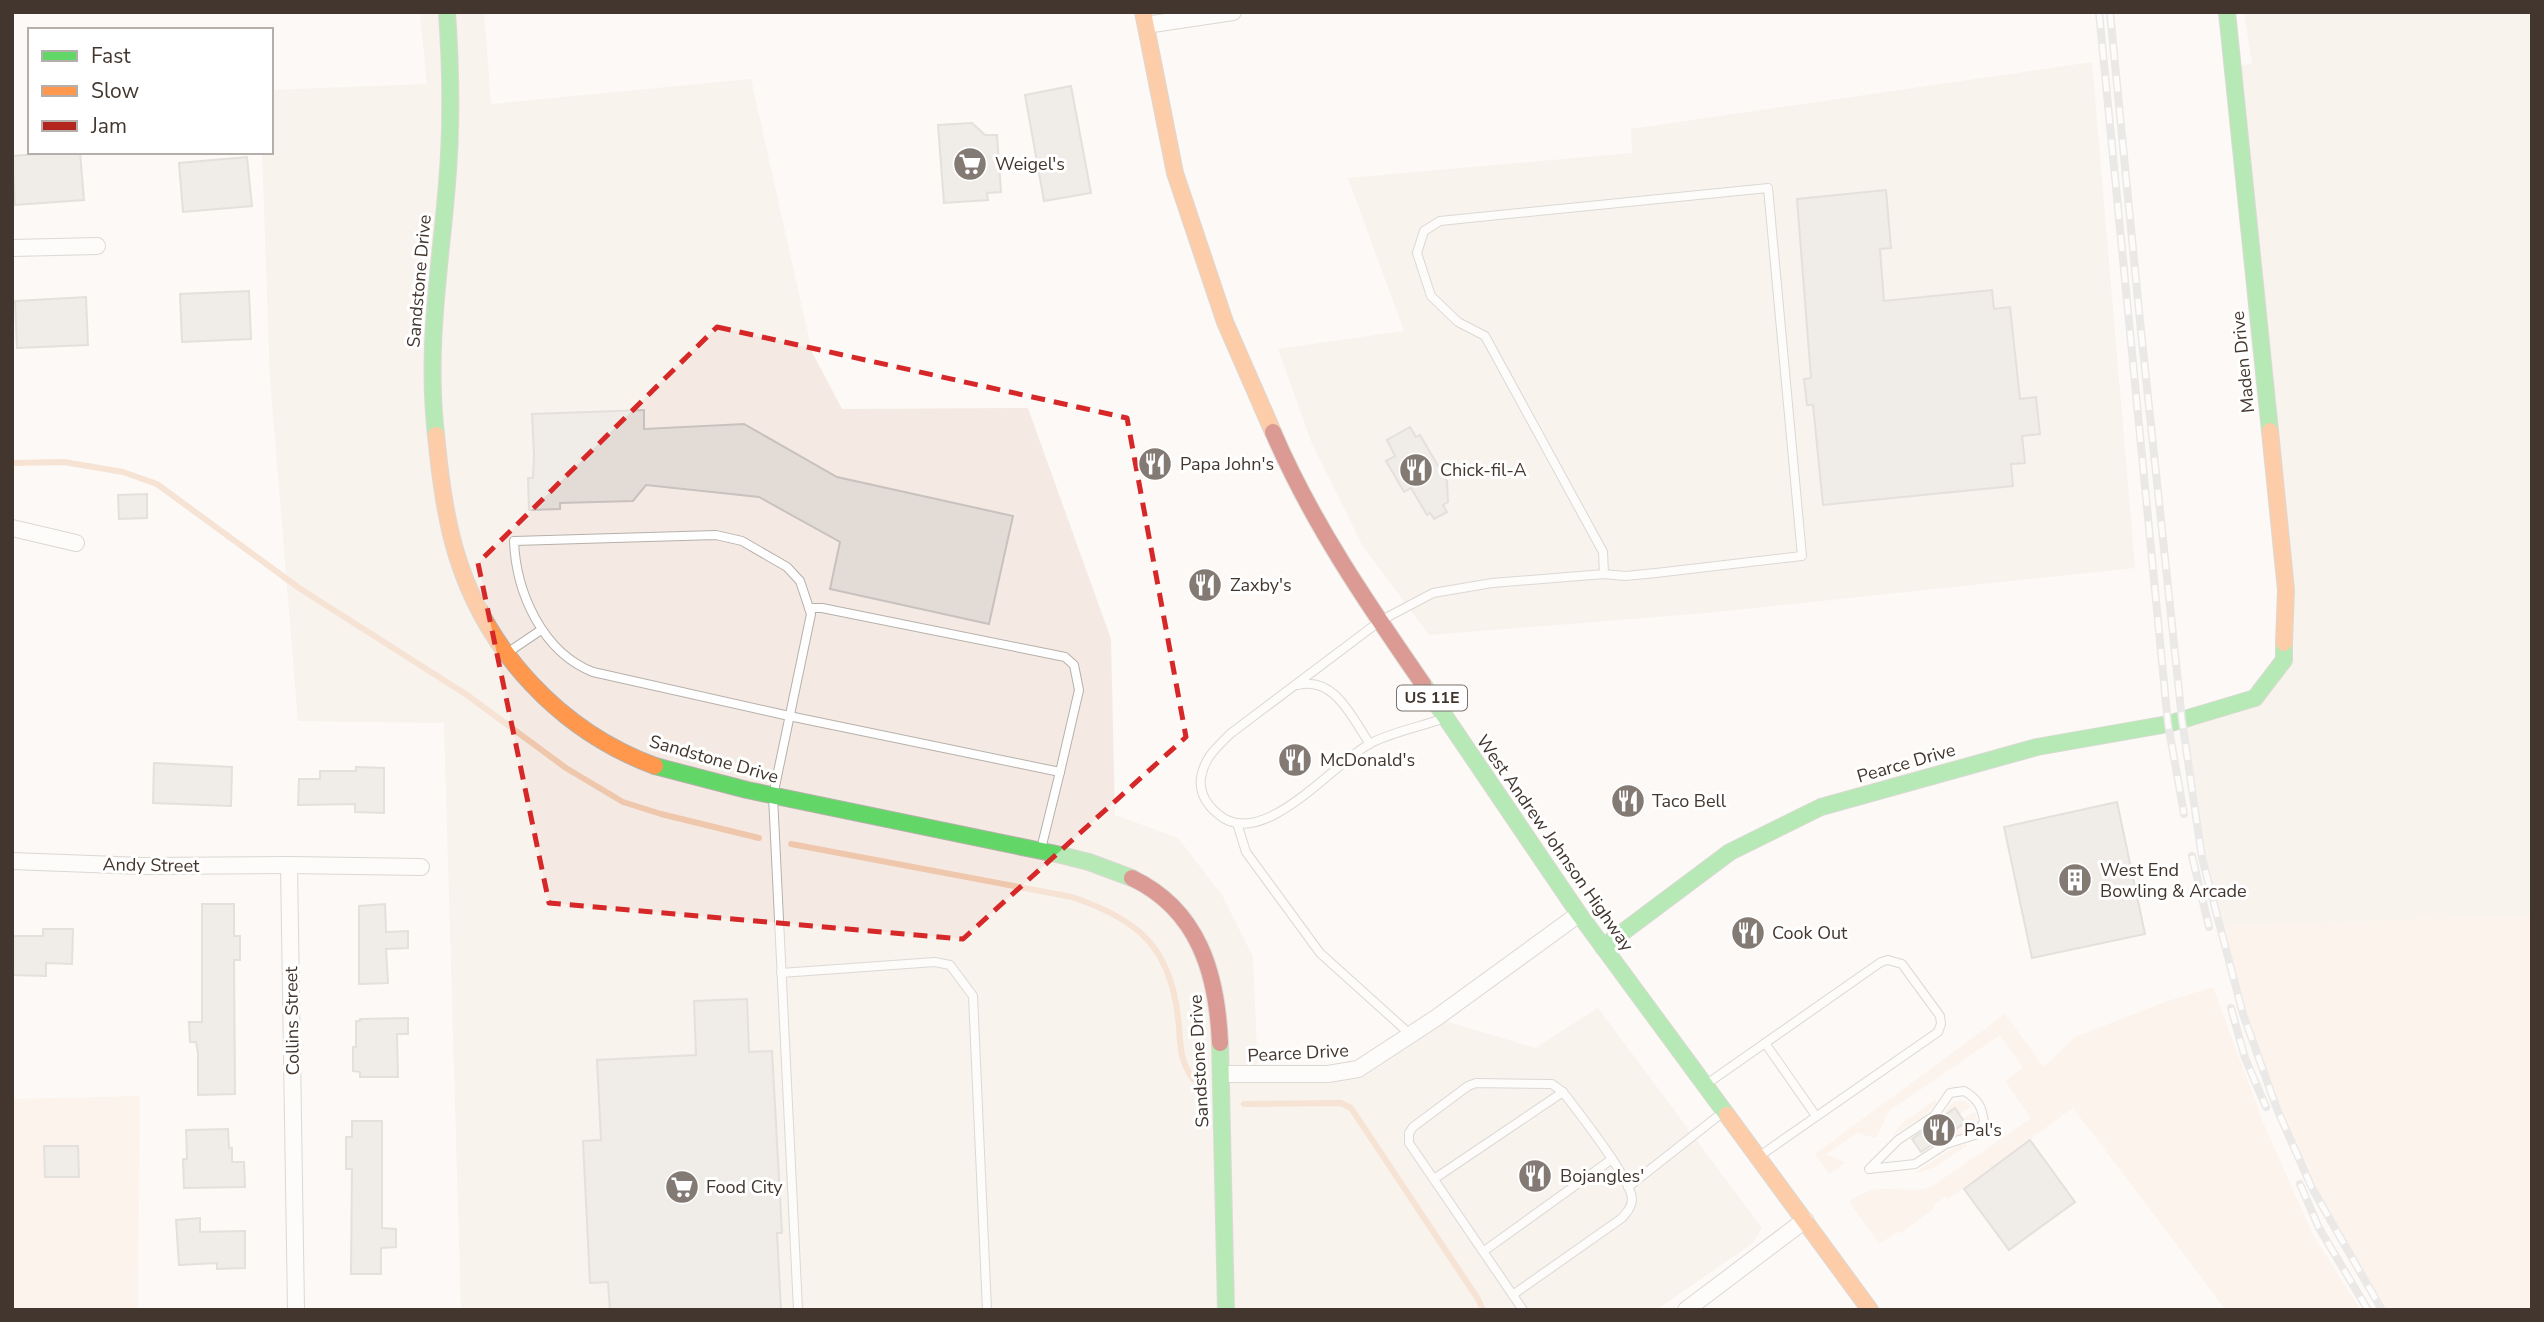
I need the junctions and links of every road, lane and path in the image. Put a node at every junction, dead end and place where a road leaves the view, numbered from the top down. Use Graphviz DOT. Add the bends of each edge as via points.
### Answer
graph roads {
  1 [pos="447,12"];
  2 [pos="1233,12"];
  3 [pos="2227,12"];
  4 [pos="1145,19"];
  5 [pos="97,246"];
  6 [pos="12,248"];
  7 [pos="12,528"];
  8 [pos="76,543"];
  9 [pos="1604,574"];
  10 [pos="809,608"];
  11 [pos="1380,621"];
  12 [pos="541,629"];
  13 [pos="507,653"];
  14 [pos="1293,687"];
  15 [pos="2255,698"];
  16 [pos="789,716"];
  17 [pos="1446,718"];
  18 [pos="1370,744"];
  19 [pos="1060,772"];
  20 [pos="772,796"];
  21 [pos="1237,823"];
  22 [pos="1040,851"];
  23 [pos="12,861"];
  24 [pos="289,865"];
  25 [pos="421,867"];
  26 [pos="1579,914"];
  27 [pos="1603,947"];
  28 [pos="781,973"];
  29 [pos="1411,1035"];
  30 [pos="1765,1043"];
  31 [pos="1221,1074"];
  32 [pos="1706,1085"];
  33 [pos="1563,1092"];
  34 [pos="1724,1111"];
  35 [pos="1816,1116"];
  36 [pos="1759,1157"];
  37 [pos="1612,1159"];
  38 [pos="1869,1169"];
  39 [pos="1434,1180"];
  40 [pos="1628,1186"];
  41 [pos="1805,1220"];
  42 [pos="1484,1251"];
  43 [pos="1514,1294"];
  44 [pos="296,1310"];
  45 [pos="798,1310"];
  46 [pos="987,1310"];
  47 [pos="1226,1310"];
  48 [pos="1522,1310"];
  49 [pos="1686,1310"];
  50 [pos="1870,1310"];
  1 -- 13 [label="street, Sandstone Drive" via="452,57 448,169 432,330 436,446 462,573 488,628"];
  2 -- 4 [label="street"];
  3 -- 15 [label="street, Maden Drive" via="2286,590 2284,660"];
  4 -- 11 [label="street, West Andrew Johnson Highway / US 11E" via="1175,173 1225,322 1291,474 1344,569"];
  5 -- 6 [label="street"];
  7 -- 8 [label="street"];
  9 -- 9 [label="lane" via="1625,576 1802,556 1768,188 1440,221 1424,231 1417,253 1431,296 1458,322 1485,336 1603,552"];
  9 -- 11 [label="lane" via="1433,593"];
  10 -- 12 [label="lane" via="800,581 787,567 735,538 514,541 515,566"];
  10 -- 16 [label="lane"];
  10 -- 19 [label="lane" via="1065,657 1074,665 1079,690"];
  11 -- 14 [label="lane"];
  11 -- 17 [label="street, West Andrew Johnson Highway / US 11E"];
  12 -- 13 [label="lane"];
  12 -- 16 [label="lane" via="554,646 593,672"];
  13 -- 20 [label="street, Sandstone Drive" via="528,681 579,725 620,751"];
  14 -- 18 [label="lane" via="1323,684 1337,696"];
  14 -- 21 [label="lane" via="1230,734 1202,767 1200,788 1207,804"];
  15 -- 27 [label="street, Pearce Drive" via="2168,724 2036,747 1821,807 1730,852"];
  16 -- 19 [label="lane"];
  16 -- 20 [label="lane"];
  17 -- 18 [label="lane"];
  17 -- 26 [label="street, West Andrew Johnson Highway / US 11E"];
  18 -- 21 [label="lane" via="1272,817 1252,824"];
  19 -- 22 [label="lane"];
  20 -- 22 [label="street, Sandstone Drive"];
  20 -- 28 [label="lane"];
  21 -- 29 [label="lane" via="1246,852 1320,953"];
  22 -- 31 [label="street, Sandstone Drive" via="1077,858 1146,883 1173,908 1199,941 1211,973"];
  23 -- 24 [label="street, Andy Street"];
  24 -- 25 [label="street"];
  24 -- 44 [label="street, Collins Street"];
  26 -- 27 [label="street, West Andrew Johnson Highway / US 11E"];
  26 -- 29 [label="street, Pearce Drive"];
  27 -- 32 [label="street, West Andrew Johnson Highway / US 11E"];
  28 -- 45 [label="lane"];
  28 -- 46 [label="lane" via="935,962 950,965 974,996"];
  29 -- 31 [label="street, Pearce Drive" via="1358,1069 1328,1074"];
  30 -- 32 [label="lane"];
  30 -- 35 [label="lane"];
  30 -- 35 [label="lane" via="1888,960 1902,964 1940,1016 1938,1032"];
  31 -- 47 [label="street, Sandstone Drive"];
  32 -- 34 [label="street, West Andrew Johnson Highway / US 11E"];
  33 -- 37 [label="lane"];
  33 -- 39 [label="lane"];
  33 -- 39 [label="lane" via="1552,1084 1468,1086 1409,1133 1409,1143"];
  34 -- 36 [label="street, West Andrew Johnson Highway / US 11E"];
  34 -- 40 [label="lane"];
  35 -- 36 [label="lane"];
  36 -- 41 [label="street, West Andrew Johnson Highway / US 11E"];
  37 -- 40 [label="lane"];
  37 -- 42 [label="lane"];
  38 -- 38 [label="lane" via="1915,1164 1946,1144 1975,1135 1984,1122 1975,1097 1964,1091 1950,1093 1934,1116 1898,1140"];
  39 -- 42 [label="lane"];
  40 -- 43 [label="lane" via="1632,1206 1622,1218"];
  41 -- 49 [label="street"];
  41 -- 50 [label="street, West Andrew Johnson Highway / US 11E"];
  42 -- 43 [label="lane"];
  43 -- 48 [label="lane"];
}
